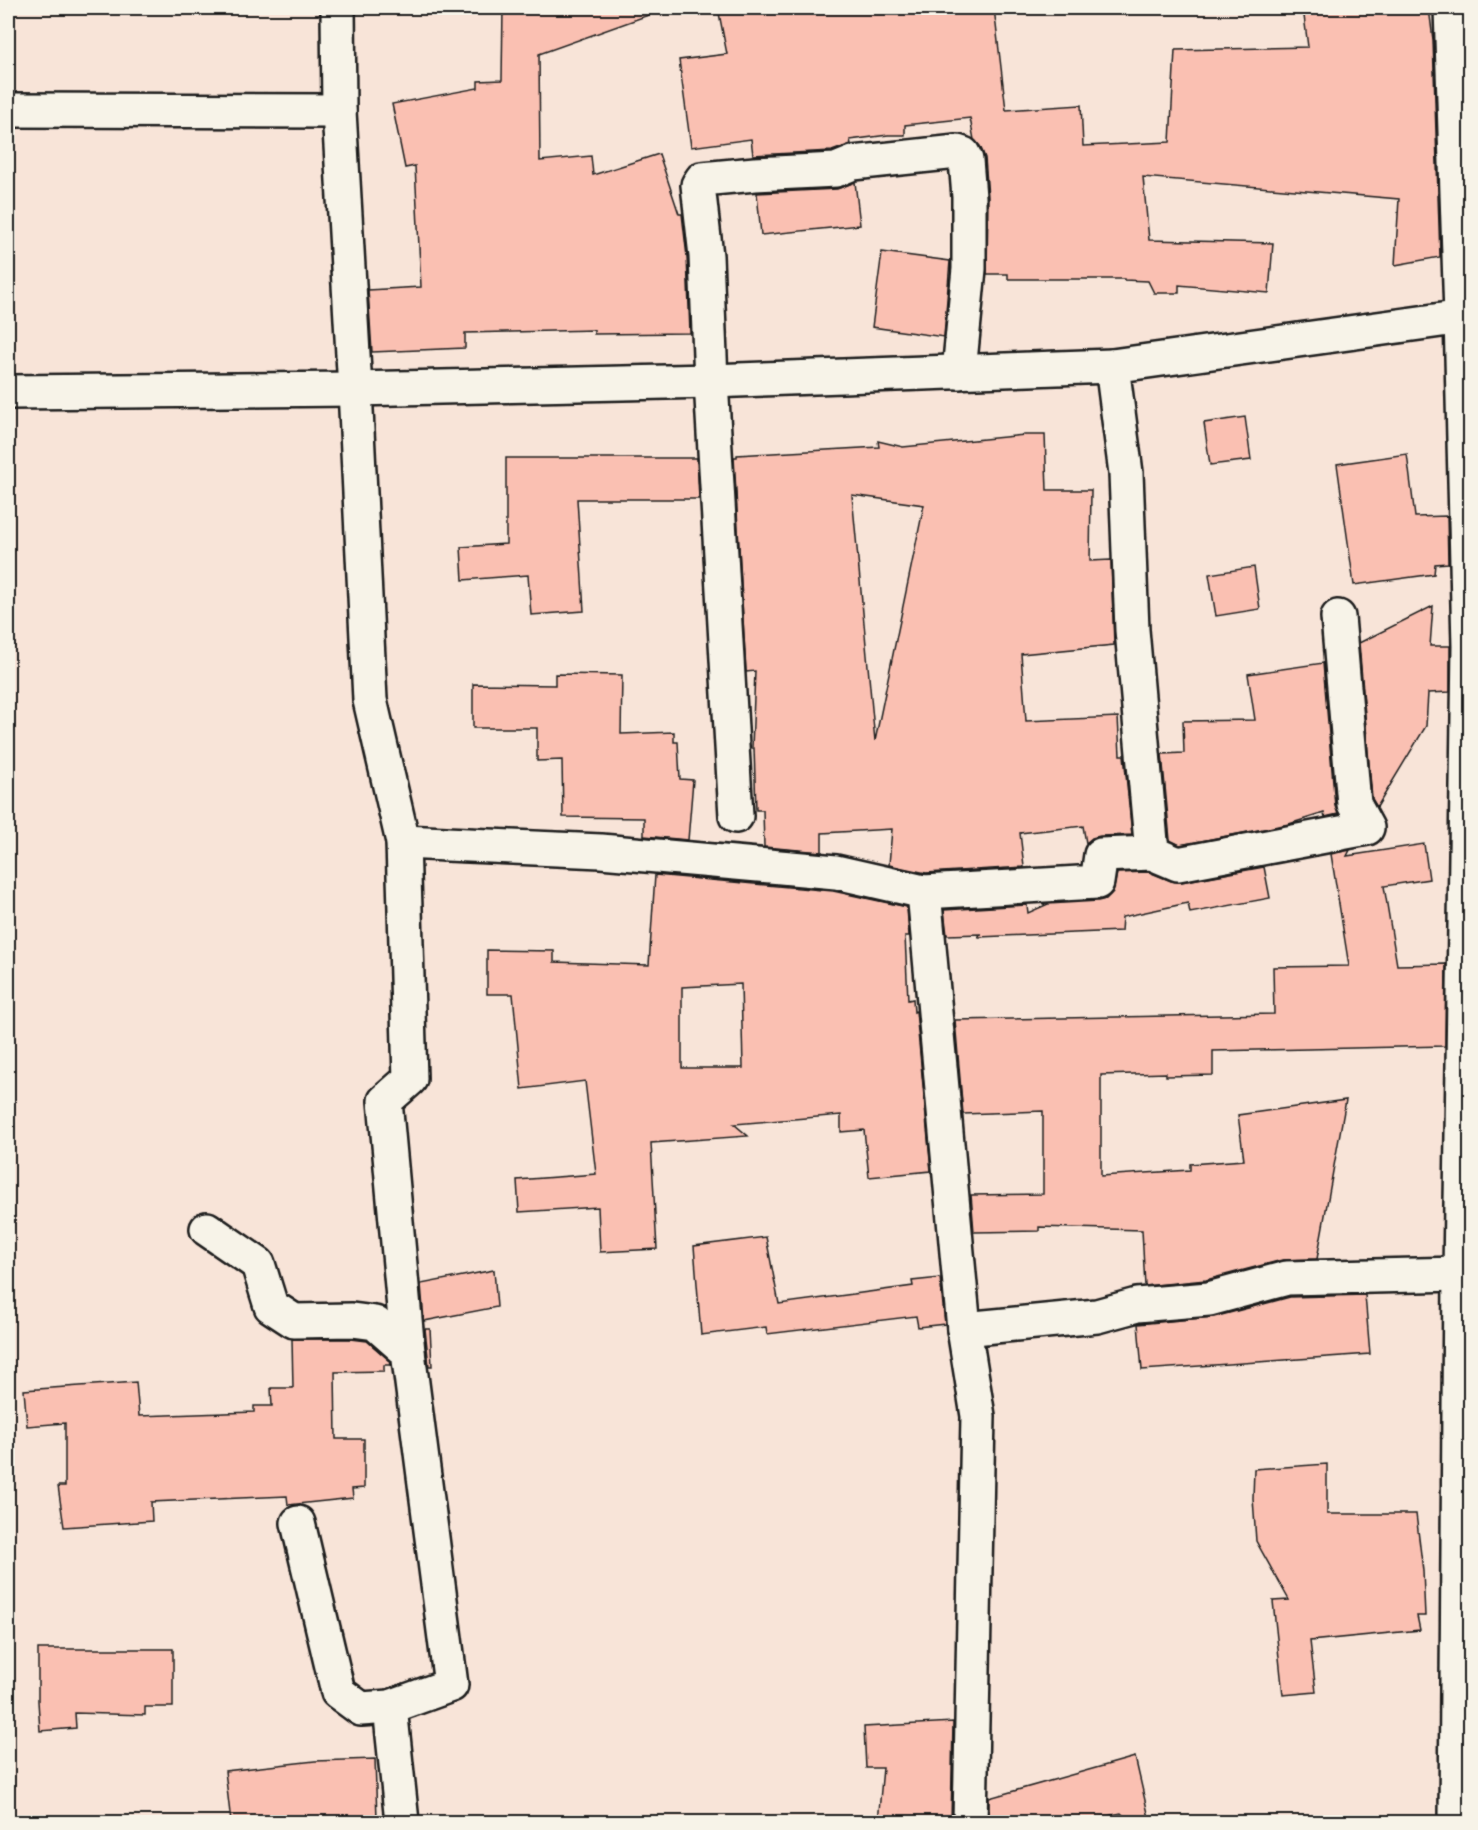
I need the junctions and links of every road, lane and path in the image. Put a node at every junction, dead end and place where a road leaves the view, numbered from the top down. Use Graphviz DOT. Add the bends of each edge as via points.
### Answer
graph roads {
  1 [pos="338,8"];
  2 [pos="1451,8"];
  3 [pos="8,110"];
  4 [pos="339,111"];
  5 [pos="1466,316"];
  6 [pos="1112,366"];
  7 [pos="959,372"];
  8 [pos="711,381"];
  9 [pos="355,389"];
  10 [pos="8,392"];
  11 [pos="1338,617"];
  12 [pos="736,816"];
  13 [pos="403,842"];
  14 [pos="1152,853"];
  15 [pos="924,891"];
  16 [pos="207,1229"];
  17 [pos="1460,1274"];
  18 [pos="964,1329"];
  19 [pos="408,1352"];
  20 [pos="298,1523"];
  21 [pos="390,1707"];
  22 [pos="402,1822"];
  23 [pos="970,1822"];
  24 [pos="1456,1822"];
  1 -- 4 [label="street"];
  2 -- 5 [label="street"];
  3 -- 4 [label="street"];
  4 -- 9 [label="street"];
  5 -- 6 [label="street"];
  5 -- 17 [label="street" via="1469,646"];
  6 -- 7 [label="street"];
  6 -- 14 [label="street" via="1126,473 1132,630"];
  7 -- 8 [label="street"];
  7 -- 8 [label="street" via="969,269 969,196 966,160 957,153 853,163 836,170 702,179 698,185 706,256"];
  8 -- 9 [label="street"];
  8 -- 12 [label="street"];
  9 -- 10 [label="street"];
  9 -- 13 [label="street" via="370,700"];
  11 -- 14 [label="street" via="1354,804 1367,828 1178,864"];
  13 -- 15 [label="street" via="602,851 836,872"];
  13 -- 19 [label="street" via="410,1079 385,1101"];
  14 -- 15 [label="street" via="1101,855 1097,882"];
  15 -- 18 [label="street"];
  16 -- 19 [label="street" via="258,1264 271,1306 294,1321 375,1323"];
  17 -- 18 [label="street" via="1287,1278 1209,1299 1137,1305 1097,1316"];
  17 -- 24 [label="street"];
  18 -- 23 [label="street" via="978,1416"];
  19 -- 21 [label="street" via="451,1685"];
  20 -- 21 [label="street" via="338,1692 361,1709"];
  21 -- 22 [label="street"];
}
